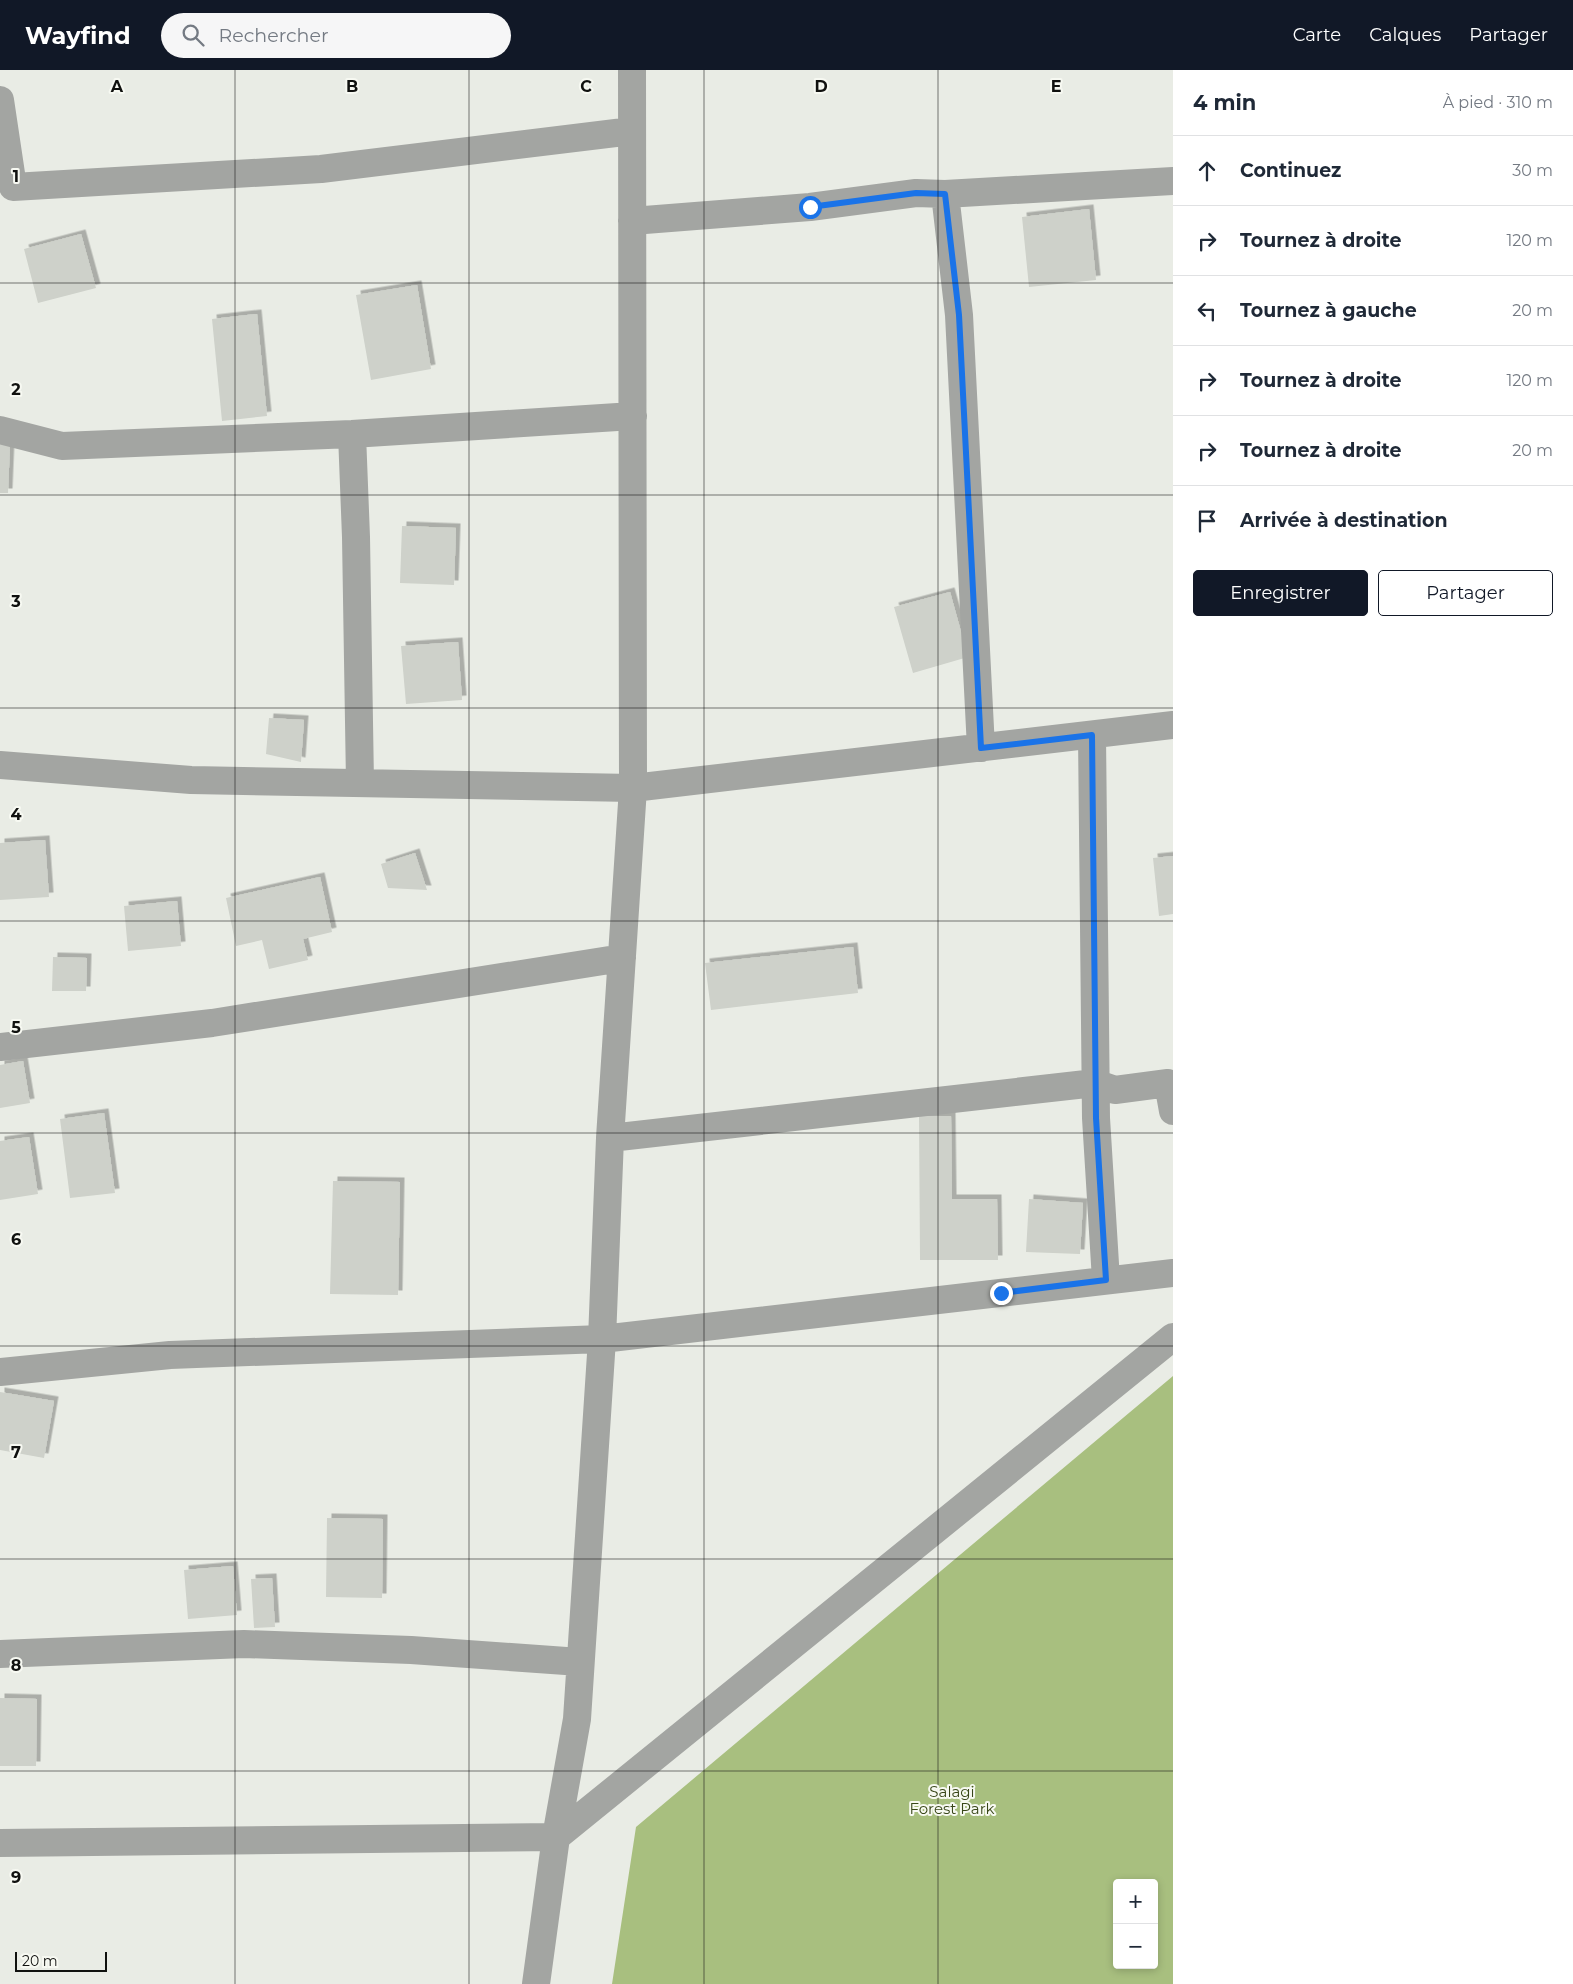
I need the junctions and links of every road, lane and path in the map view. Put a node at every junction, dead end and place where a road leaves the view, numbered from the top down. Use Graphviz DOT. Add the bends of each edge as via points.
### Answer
graph roads {
  1 [pos="632,70"];
  2 [pos="0,100"];
  3 [pos="632,131"];
  4 [pos="1173,181"];
  5 [pos="945,194"];
  6 [pos="632,221"];
  7 [pos="632,416"];
  8 [pos="0,430"];
  9 [pos="352,434"];
  10 [pos="1173,725"];
  11 [pos="1092,735"];
  12 [pos="981,748"];
  13 [pos="0,765"];
  14 [pos="360,783"];
  15 [pos="633,788"];
  16 [pos="622,958"];
  17 [pos="0,1047"];
  18 [pos="1095,1083"];
  19 [pos="1173,1111"];
  20 [pos="610,1138"];
  21 [pos="1173,1273"];
  22 [pos="1106,1280"];
  23 [pos="1173,1337"];
  24 [pos="602,1340"];
  25 [pos="0,1372"];
  26 [pos="0,1654"];
  27 [pos="580,1662"];
  28 [pos="556,1837"];
  29 [pos="0,1842"];
  30 [pos="536,1984"];
  1 -- 3 [label="street"];
  2 -- 3 [label="street" via="14,187 321,169"];
  3 -- 6 [label="street"];
  4 -- 5 [label="street"];
  5 -- 6 [label="street" via="916,193 810,207"];
  5 -- 12 [label="street" via="959,315"];
  6 -- 7 [label="street"];
  7 -- 9 [label="street"];
  7 -- 15 [label="street"];
  8 -- 9 [label="street" via="62,446"];
  9 -- 14 [label="street"];
  10 -- 11 [label="street"];
  11 -- 12 [label="street"];
  11 -- 18 [label="street"];
  12 -- 15 [label="street"];
  13 -- 14 [label="street" via="191,780"];
  14 -- 15 [label="street"];
  15 -- 16 [label="street"];
  16 -- 17 [label="street" via="212,1023"];
  16 -- 20 [label="street"];
  18 -- 19 [label="street" via="1115,1090 1168,1083"];
  18 -- 20 [label="street"];
  18 -- 22 [label="street"];
  20 -- 24 [label="street"];
  21 -- 22 [label="street"];
  22 -- 24 [label="street"];
  23 -- 28 [label="street"];
  24 -- 25 [label="street" via="170,1355"];
  24 -- 27 [label="street"];
  26 -- 27 [label="street" via="244,1644 411,1650"];
  27 -- 28 [label="street" via="577,1719"];
  28 -- 29 [label="street"];
  28 -- 30 [label="street"];
}
